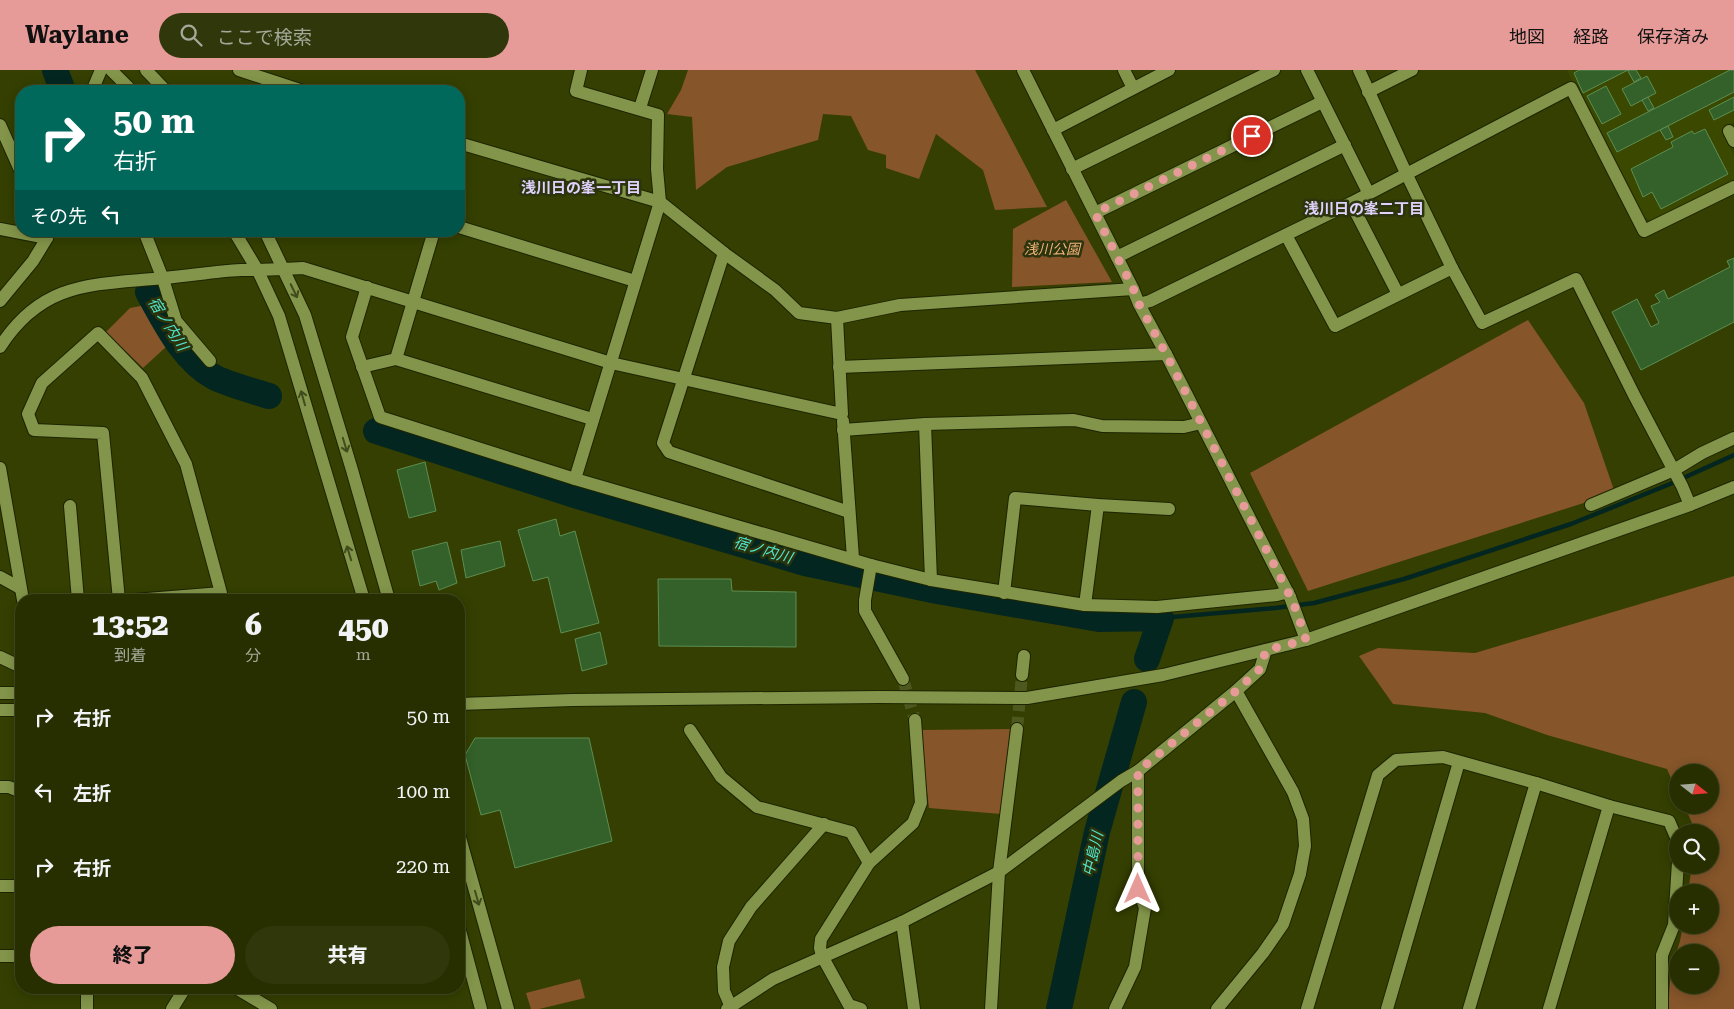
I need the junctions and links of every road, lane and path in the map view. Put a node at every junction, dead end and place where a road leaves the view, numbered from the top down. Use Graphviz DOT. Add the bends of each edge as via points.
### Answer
graph roads {
  1 [pos="101,70"];
  2 [pos="111,70"];
  3 [pos="146,70"];
  4 [pos="239,70"];
  5 [pos="581,70"];
  6 [pos="652,70"];
  7 [pos="1023,70"];
  8 [pos="1124,70"];
  9 [pos="1169,70"];
  10 [pos="1274,70"];
  11 [pos="1307,70"];
  12 [pos="1359,70"];
  13 [pos="1412,70"];
  14 [pos="95,85"];
  15 [pos="126,85"];
  16 [pos="160,85"];
  17 [pos="285,85"];
  18 [pos="1133,88"];
  19 [pos="1368,92"];
  20 [pos="1322,102"];
  21 [pos="640,108"];
  22 [pos="0,125"];
  23 [pos="1053,130"];
  24 [pos="1346,145"];
  25 [pos="465,147"];
  26 [pos="15,159"];
  27 [pos="1072,168"];
  28 [pos="1406,173"];
  29 [pos="1734,187"];
  30 [pos="1368,192"];
  31 [pos="660,202"];
  32 [pos="1351,203"];
  33 [pos="1095,213"];
  34 [pos="465,228"];
  35 [pos="0,229"];
  36 [pos="15,231"];
  37 [pos="1286,235"];
  38 [pos="45,237"];
  39 [pos="146,237"];
  40 [pos="238,237"];
  41 [pos="268,237"];
  42 [pos="432,237"];
  43 [pos="724,253"];
  44 [pos="1117,257"];
  45 [pos="1452,268"];
  46 [pos="283,269"];
  47 [pos="258,271"];
  48 [pos="163,279"];
  49 [pos="635,281"];
  50 [pos="367,287"];
  51 [pos="1133,288"];
  52 [pos="1398,294"];
  53 [pos="0,301"];
  54 [pos="413,301"];
  55 [pos="1139,304"];
  56 [pos="837,318"];
  57 [pos="0,347"];
  58 [pos="1166,354"];
  59 [pos="396,359"];
  60 [pos="210,361"];
  61 [pos="611,363"];
  62 [pos="362,367"];
  63 [pos="839,367"];
  64 [pos="683,378"];
  65 [pos="842,414"];
  66 [pos="592,419"];
  67 [pos="1201,423"];
  68 [pos="925,424"];
  69 [pos="843,430"];
  70 [pos="1734,438"];
  71 [pos="0,468"];
  72 [pos="1675,472"];
  73 [pos="575,479"];
  74 [pos="1734,488"];
  75 [pos="1098,505"];
  76 [pos="1591,505"];
  77 [pos="1690,505"];
  78 [pos="70,506"];
  79 [pos="1170,509"];
  80 [pos="850,512"];
  81 [pos="853,558"];
  82 [pos="871,569"];
  83 [pos="0,577"];
  84 [pos="931,580"];
  85 [pos="1004,593"];
  86 [pos="21,594"];
  87 [pos="77,594"];
  88 [pos="118,594"];
  89 [pos="210,594"];
  90 [pos="362,594"];
  91 [pos="387,594"];
  92 [pos="1289,595"];
  93 [pos="1085,605"];
  94 [pos="1306,640"];
  95 [pos="1266,650"];
  96 [pos="1024,656"];
  97 [pos="0,657"];
  98 [pos="15,664"];
  99 [pos="1022,675"];
  100 [pos="903,679"];
  101 [pos="1236,691"];
  102 [pos="0,693"];
  103 [pos="15,693"];
  104 [pos="465,704"];
  105 [pos="0,710"];
  106 [pos="15,710"];
  107 [pos="915,720"];
  108 [pos="1017,729"];
  109 [pos="690,730"];
  110 [pos="1459,762"];
  111 [pos="1138,771"];
  112 [pos="1536,783"];
  113 [pos="0,787"];
  114 [pos="15,790"];
  115 [pos="1609,806"];
  116 [pos="824,824"];
  117 [pos="1670,824"];
  118 [pos="465,855"];
  119 [pos="869,863"];
  120 [pos="999,872"];
  121 [pos="1677,874"];
  122 [pos="0,886"];
  123 [pos="15,886"];
  124 [pos="902,922"];
  125 [pos="465,949"];
  126 [pos="0,956"];
  127 [pos="15,956"];
  128 [pos="822,956"];
  129 [pos="87,994"];
  130 [pos="181,994"];
  131 [pos="246,994"];
  132 [pos="729,1008"];
  133 [pos="87,1009"];
  134 [pos="172,1009"];
  135 [pos="271,1009"];
  136 [pos="481,1009"];
  137 [pos="508,1009"];
  138 [pos="861,1009"];
  139 [pos="914,1009"];
  140 [pos="991,1009"];
  141 [pos="1115,1009"];
  142 [pos="1217,1009"];
  143 [pos="1307,1009"];
  144 [pos="1387,1009"];
  145 [pos="1469,1009"];
  146 [pos="1549,1009"];
  147 [pos="1662,1009"];
  1 -- 14 [label="street"];
  2 -- 15 [label="street"];
  3 -- 16 [label="street"];
  4 -- 17 [label="street"];
  5 -- 21 [label="street" via="576,91"];
  6 -- 21 [label="street"];
  7 -- 23 [label="street"];
  8 -- 18 [label="street"];
  9 -- 18 [label="street"];
  10 -- 27 [label="street"];
  11 -- 20 [label="street"];
  12 -- 19 [label="street"];
  13 -- 19 [label="street"];
  18 -- 23 [label="street"];
  19 -- 28 [label="street"];
  20 -- 24 [label="street"];
  20 -- 33 [label="street"];
  21 -- 31 [label="street" via="658,114"];
  22 -- 26 [label="street"];
  23 -- 27 [label="street"];
  24 -- 30 [label="street"];
  24 -- 44 [label="street"];
  25 -- 31 [label="street"];
  27 -- 33 [label="street"];
  28 -- 29 [label="street" via="1571,88 1644,231"];
  28 -- 30 [label="street"];
  28 -- 45 [label="street"];
  30 -- 32 [label="street"];
  31 -- 43 [label="street"];
  31 -- 49 [label="street"];
  32 -- 37 [label="street"];
  32 -- 52 [label="street"];
  33 -- 44 [label="street"];
  34 -- 49 [label="street"];
  35 -- 36 [label="street"];
  37 -- 52 [label="street" via="1335,326"];
  37 -- 55 [label="street"];
  38 -- 53 [label="street" via="33,261"];
  39 -- 48 [label="street"];
  40 -- 47 [label="street"];
  41 -- 46 [label="street"];
  42 -- 54 [label="street"];
  43 -- 56 [label="street" via="775,290 799,313"];
  43 -- 64 [label="street"];
  44 -- 51 [label="street"];
  45 -- 52 [label="street"];
  45 -- 72 [label="street" via="1482,324 1576,279"];
  46 -- 47 [label="street"];
  46 -- 50 [label="street" via="303,268"];
  46 -- 91 [label="street, one-way" via="305,315"];
  47 -- 48 [label="street"];
  90 -- 47 [label="street, one-way" via="279,316"];
  48 -- 57 [label="street" via="97,284 64,292 33,308 11,330"];
  48 -- 60 [label="street" via="176,321"];
  49 -- 61 [label="street"];
  50 -- 54 [label="street"];
  50 -- 62 [label="street" via="352,337"];
  51 -- 55 [label="street"];
  51 -- 56 [label="street" via="900,305"];
  54 -- 59 [label="street"];
  54 -- 61 [label="street"];
  55 -- 58 [label="street"];
  56 -- 63 [label="street"];
  58 -- 63 [label="street"];
  58 -- 67 [label="street"];
  59 -- 62 [label="street"];
  59 -- 66 [label="street"];
  61 -- 64 [label="street"];
  61 -- 66 [label="street"];
  62 -- 73 [label="street" via="380,417"];
  63 -- 65 [label="street"];
  64 -- 65 [label="street"];
  64 -- 80 [label="street" via="663,443 669,452"];
  65 -- 69 [label="street"];
  66 -- 73 [label="street"];
  67 -- 68 [label="street" via="1184,428 1102,426 1074,420"];
  67 -- 92 [label="street"];
  68 -- 69 [label="street"];
  68 -- 84 [label="street"];
  69 -- 80 [label="street"];
  70 -- 72 [label="street" via="1702,453"];
  71 -- 86 [label="street"];
  72 -- 76 [label="street"];
  72 -- 77 [label="street"];
  73 -- 81 [label="street"];
  74 -- 77 [label="street"];
  75 -- 79 [label="street"];
  75 -- 85 [label="street" via="1015,498"];
  75 -- 93 [label="street"];
  77 -- 94 [label="street"];
  78 -- 87 [label="street"];
  80 -- 81 [label="street"];
  81 -- 82 [label="street"];
  82 -- 84 [label="street"];
  82 -- 100 [label="street" via="865,612"];
  83 -- 86 [label="street"];
  84 -- 85 [label="street"];
  85 -- 93 [label="street"];
  88 -- 89 [label="street" via="103,433 34,430 28,414 42,383 98,332 142,378 186,464 222,593"];
  92 -- 93 [label="street" via="1157,607"];
  92 -- 94 [label="street"];
  94 -- 95 [label="street"];
  95 -- 101 [label="street" via="1260,669"];
  95 -- 104 [label="street" via="1163,676 1027,698 879,697"];
  96 -- 99 [label="street"];
  97 -- 98 [label="street"];
  101 -- 111 [label="street"];
  101 -- 142 [label="street" via="1293,792 1303,819 1305,846 1300,874 1283,924"];
  102 -- 103 [label="street"];
  105 -- 106 [label="street"];
  107 -- 119 [label="street" via="920,803 913,823"];
  108 -- 120 [label="street"];
  109 -- 116 [label="street" via="720,776 757,807"];
  110 -- 112 [label="street"];
  110 -- 143 [label="street" via="1443,758 1396,760 1378,775"];
  110 -- 144 [label="street"];
  111 -- 120 [label="street"];
  111 -- 141 [label="street" via="1138,889 1145,908 1135,966"];
  112 -- 115 [label="street"];
  112 -- 145 [label="street"];
  113 -- 114 [label="street"];
  115 -- 117 [label="street" via="1669,821"];
  115 -- 146 [label="street"];
  116 -- 119 [label="street" via="851,832"];
  116 -- 132 [label="street" via="750,907 729,941 723,967"];
  118 -- 137 [label="street, one-way"];
  119 -- 128 [label="street" via="821,939"];
  120 -- 124 [label="street"];
  120 -- 140 [label="street"];
  121 -- 147 [label="street" via="1674,925 1662,955"];
  122 -- 123 [label="street"];
  124 -- 128 [label="street"];
  124 -- 139 [label="street"];
  125 -- 136 [label="street"];
  126 -- 127 [label="street"];
  128 -- 132 [label="street" via="773,979"];
  128 -- 138 [label="street" via="849,1005"];
  129 -- 133 [label="street"];
  130 -- 134 [label="street"];
  131 -- 135 [label="street"];
}
